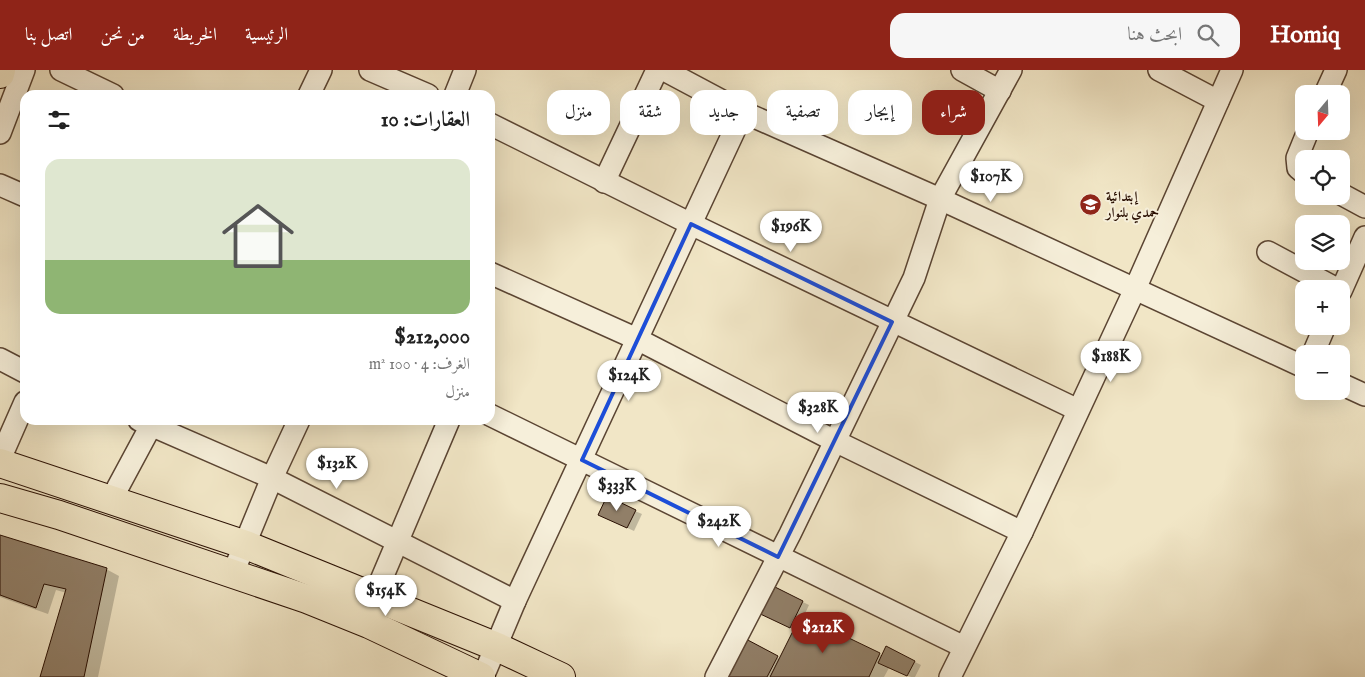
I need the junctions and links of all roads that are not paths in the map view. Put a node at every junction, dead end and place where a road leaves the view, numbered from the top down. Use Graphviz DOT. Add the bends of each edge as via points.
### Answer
graph roads {
  1 [pos="1,70"];
  2 [pos="24,70"];
  3 [pos="60,70"];
  4 [pos="321,70"];
  5 [pos="370,70"];
  6 [pos="465,70"];
  7 [pos="656,70"];
  8 [pos="664,70"];
  9 [pos="962,70"];
  10 [pos="1010,70"];
  11 [pos="1159,70"];
  12 [pos="1232,70"];
  13 [pos="1336,70"];
  14 [pos="0,74"];
  15 [pos="1329,85"];
  16 [pos="102,90"];
  17 [pos="311,90"];
  18 [pos="416,90"];
  19 [pos="457,90"];
  20 [pos="702,90"];
  21 [pos="1000,91"];
  22 [pos="1218,101"];
  23 [pos="757,118"];
  24 [pos="495,127"];
  25 [pos="0,133"];
  26 [pos="732,135"];
  27 [pos="604,182"];
  28 [pos="0,185"];
  29 [pos="20,194"];
  30 [pos="940,199"];
  31 [pos="1350,199"];
  32 [pos="1365,207"];
  33 [pos="691,224"];
  34 [pos="1365,238"];
  35 [pos="1268,252"];
  36 [pos="495,275"];
  37 [pos="1320,280"];
  38 [pos="1346,280"];
  39 [pos="1135,289"];
  40 [pos="892,322"];
  41 [pos="638,339"];
  42 [pos="0,359"];
  43 [pos="1295,363"];
  44 [pos="20,369"];
  45 [pos="1350,388"];
  46 [pos="1365,395"];
  47 [pos="1078,410"];
  48 [pos="20,413"];
  49 [pos="495,417"];
  50 [pos="147,425"];
  51 [pos="155,425"];
  52 [pos="297,425"];
  53 [pos="447,425"];
  54 [pos="835,441"];
  55 [pos="0,459"];
  56 [pos="582,460"];
  57 [pos="0,463"];
  58 [pos="272,478"];
  59 [pos="68,486"];
  60 [pos="0,498"];
  61 [pos="112,500"];
  62 [pos="59,515"];
  63 [pos="1022,532"];
  64 [pos="397,540"];
  65 [pos="246,545"];
  66 [pos="778,557"];
  67 [pos="233,573"];
  68 [pos="376,597"];
  69 [pos="515,601"];
  70 [pos="363,621"];
  71 [pos="964,647"];
  72 [pos="497,648"];
  73 [pos="482,677"];
  74 [pos="561,677"];
  75 [pos="716,677"];
  76 [pos="950,677"];
  1 -- 14 [label="main road"];
  2 -- 25 [label="street"];
  3 -- 16 [label="street"];
  4 -- 17 [label="street"];
  5 -- 18 [label="street"];
  6 -- 19 [label="street"];
  7 -- 27 [label="street"];
  8 -- 20 [label="street"];
  9 -- 21 [label="street"];
  10 -- 21 [label="street"];
  11 -- 22 [label="street"];
  12 -- 22 [label="street"];
  13 -- 15 [label="street"];
  21 -- 30 [label="street"];
  22 -- 39 [label="street"];
  23 -- 30 [label="street"];
  24 -- 27 [label="street"];
  26 -- 33 [label="street"];
  27 -- 33 [label="street"];
  28 -- 29 [label="street"];
  30 -- 39 [label="street"];
  30 -- 40 [label="street" via="914,278"];
  31 -- 32 [label="street"];
  33 -- 40 [label="street"];
  33 -- 41 [label="street"];
  34 -- 38 [label="street"];
  35 -- 37 [label="street"];
  36 -- 41 [label="street"];
  39 -- 43 [label="street"];
  39 -- 47 [label="street"];
  40 -- 47 [label="street"];
  40 -- 54 [label="street"];
  41 -- 54 [label="street"];
  41 -- 56 [label="street"];
  42 -- 44 [label="street"];
  45 -- 46 [label="street"];
  47 -- 63 [label="street"];
  48 -- 55 [label="street"];
  49 -- 56 [label="street"];
  50 -- 61 [label="street"];
  51 -- 58 [label="street"];
  52 -- 58 [label="street"];
  53 -- 64 [label="street"];
  54 -- 63 [label="street"];
  54 -- 66 [label="street"];
  56 -- 66 [label="street"];
  56 -- 69 [label="street"];
  57 -- 59 [label="main road"];
  58 -- 64 [label="street"];
  58 -- 65 [label="street"];
  59 -- 61 [label="main road"];
  59 -- 62 [label="main road"];
  60 -- 62 [label="main road"];
  61 -- 65 [label="main road"];
  62 -- 67 [label="main road"];
  63 -- 71 [label="street"];
  64 -- 68 [label="street"];
  64 -- 69 [label="street"];
  65 -- 67 [label="street"];
  65 -- 68 [label="main road"];
  66 -- 71 [label="street"];
  66 -- 75 [label="street"];
  67 -- 70 [label="main road"];
  68 -- 70 [label="street"];
  68 -- 72 [label="main road"];
  69 -- 72 [label="street"];
  70 -- 73 [label="main road"];
  71 -- 76 [label="street"];
  72 -- 73 [label="street"];
  72 -- 74 [label="main road"];
}
